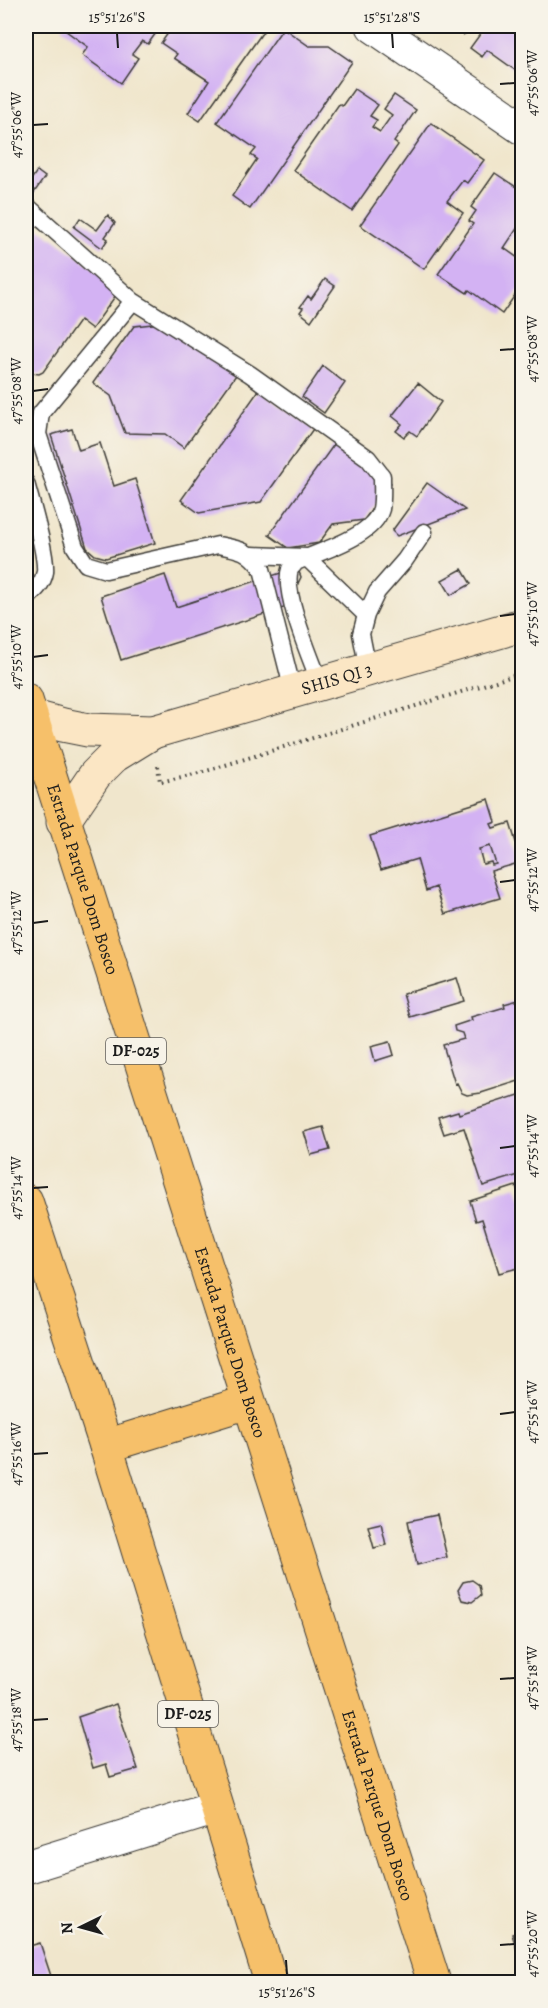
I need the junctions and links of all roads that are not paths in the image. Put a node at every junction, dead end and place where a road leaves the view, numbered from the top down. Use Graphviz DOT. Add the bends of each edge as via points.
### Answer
graph roads {
  1 [pos="373,26"];
  2 [pos="522,128"];
  3 [pos="26,206"];
  4 [pos="133,301"];
  5 [pos="26,483"];
  6 [pos="424,532"];
  7 [pos="252,555"];
  8 [pos="306,557"];
  9 [pos="26,599"];
  10 [pos="366,615"];
  11 [pos="522,625"];
  12 [pos="368,669"];
  13 [pos="306,687"];
  14 [pos="28,708"];
  15 [pos="153,732"];
  16 [pos="63,822"];
  17 [pos="26,1201"];
  18 [pos="248,1402"];
  19 [pos="106,1446"];
  20 [pos="216,1808"];
  21 [pos="26,1867"];
  22 [pos="271,1983"];
  23 [pos="434,1983"];
  1 -- 2 [label="street"];
  3 -- 4 [label="lane"];
  4 -- 7 [label="lane" via="41,413 38,434 75,548 86,564 105,570 218,546"];
  4 -- 8 [label="lane" via="250,374 368,458 382,476 380,511 371,524 357,536"];
  5 -- 9 [label="lane" via="45,573"];
  6 -- 10 [label="lane" via="377,592"];
  7 -- 8 [label="lane"];
  7 -- 13 [label="lane" via="262,569"];
  8 -- 10 [label="lane"];
  8 -- 13 [label="lane" via="290,569 290,591 304,640"];
  10 -- 12 [label="lane" via="361,634"];
  11 -- 12 [label="street, SHIS QI 3"];
  12 -- 13 [label="street, SHIS QI 3"];
  13 -- 15 [label="street, SHIS QI 3"];
  14 -- 15 [label="street, SHIS QI 3" via="63,725 88,730"];
  14 -- 16 [label="main road, Estrada Parque Dom Bosco / DF-025"];
  15 -- 16 [label="street, SHIS QI 3" via="114,756"];
  16 -- 18 [label="main road, Estrada Parque Dom Bosco / DF-025"];
  17 -- 19 [label="main road, DF-025"];
  18 -- 19 [label="main road"];
  18 -- 23 [label="main road, Estrada Parque Dom Bosco / DF-025"];
  19 -- 20 [label="main road, DF-025"];
  20 -- 21 [label="street"];
  20 -- 22 [label="main road, DF-025"];
}
